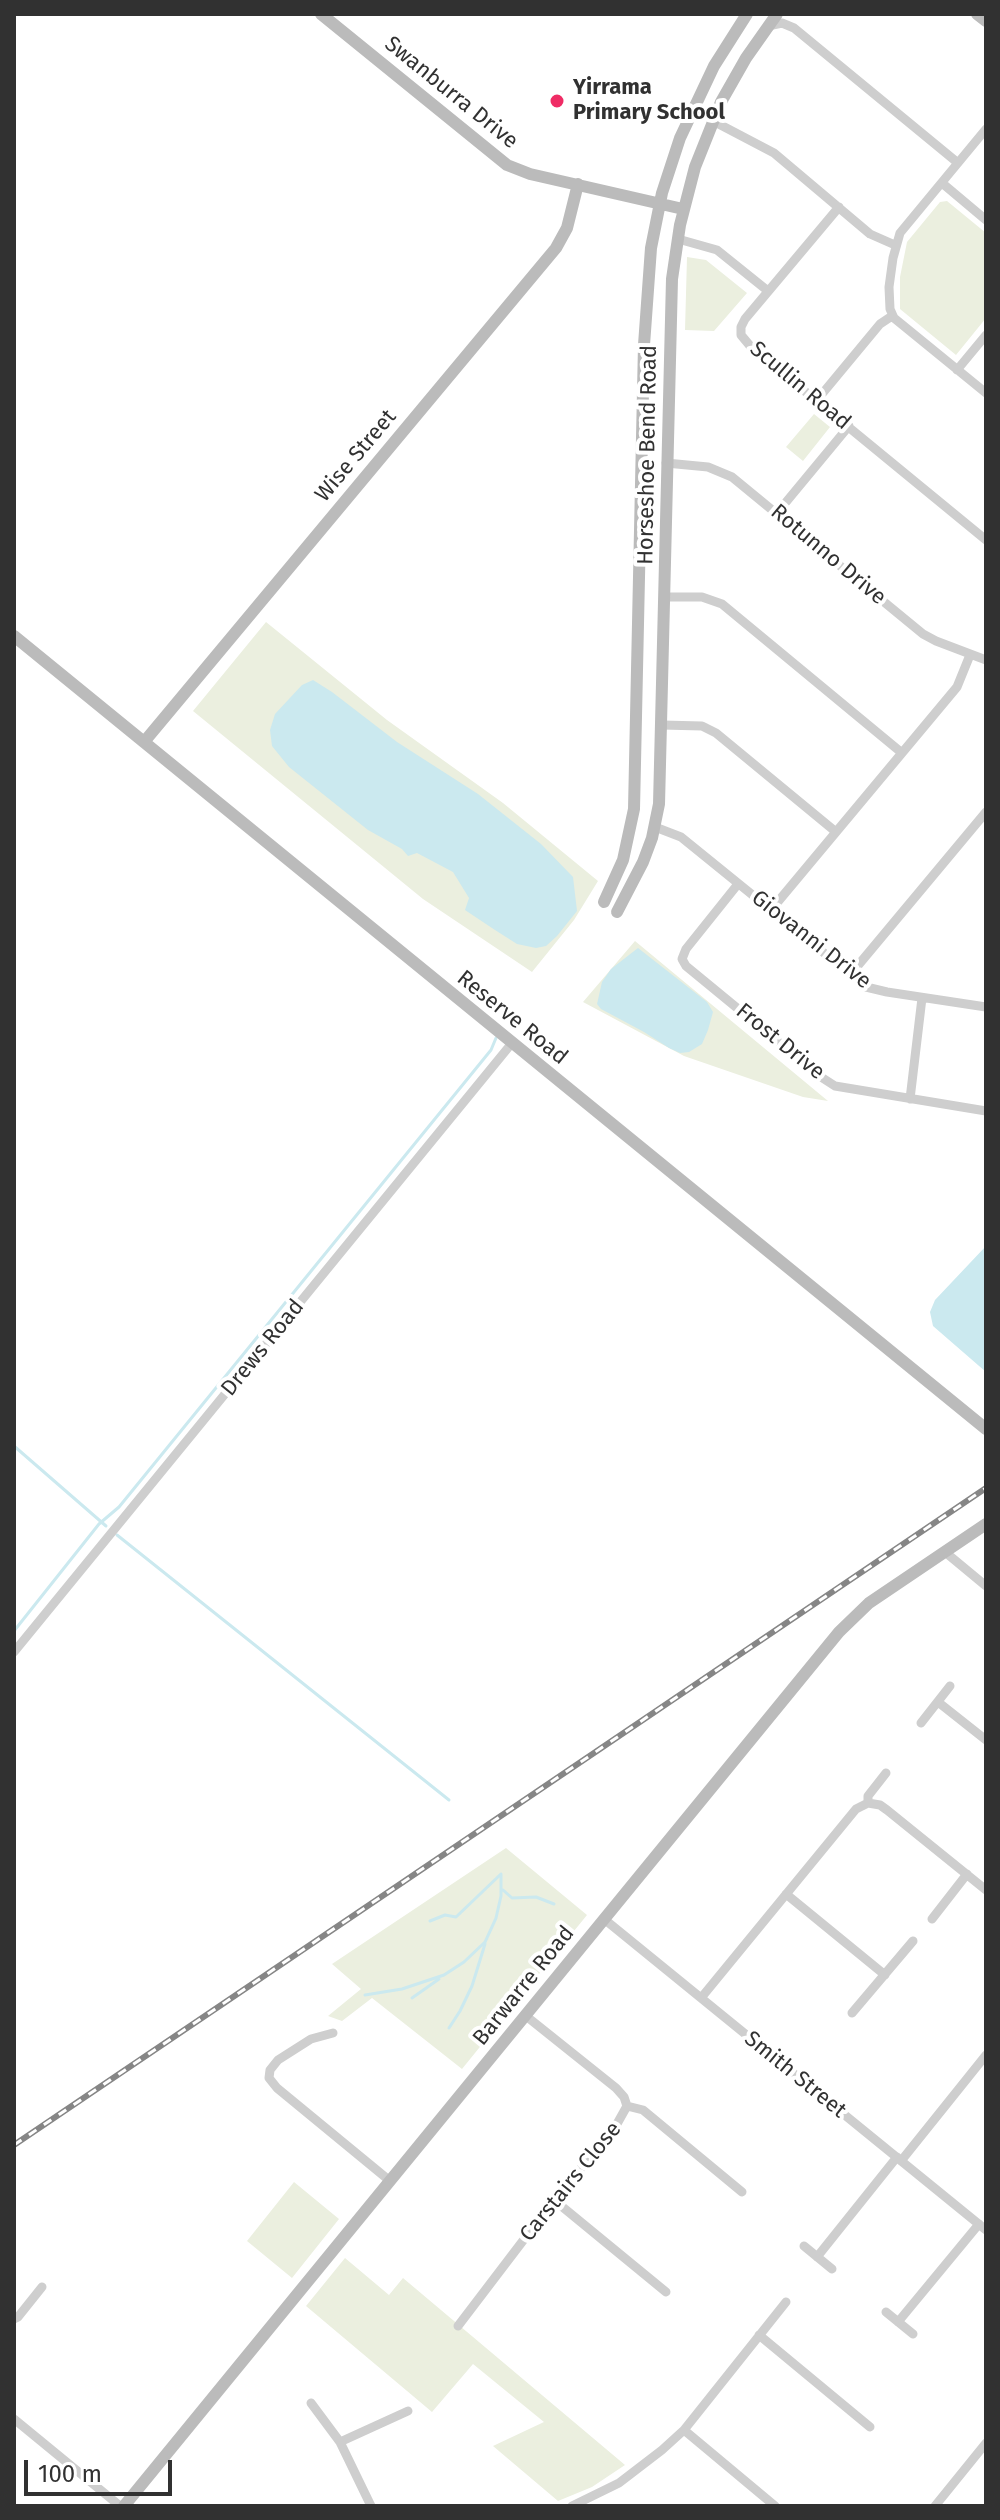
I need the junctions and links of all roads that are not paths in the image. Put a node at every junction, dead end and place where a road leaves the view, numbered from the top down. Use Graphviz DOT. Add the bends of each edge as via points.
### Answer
graph roads {
  1 [pos="321,14"];
  2 [pos="747,14"];
  3 [pos="777,14"];
  4 [pos="787,14"];
  5 [pos="979,14"];
  6 [pos="986,20"];
  7 [pos="767,27"];
  8 [pos="794,28"];
  9 [pos="691,111"];
  10 [pos="713,121"];
  11 [pos="986,129"];
  12 [pos="958,163"];
  13 [pos="942,183"];
  14 [pos="578,184"];
  15 [pos="660,204"];
  16 [pos="839,207"];
  17 [pos="683,209"];
  18 [pos="986,220"];
  19 [pos="678,239"];
  20 [pos="895,245"];
  21 [pos="768,291"];
  22 [pos="892,316"];
  23 [pos="986,335"];
  24 [pos="957,370"];
  25 [pos="986,393"];
  26 [pos="817,400"];
  27 [pos="849,426"];
  28 [pos="642,462"];
  29 [pos="666,463"];
  30 [pos="777,513"];
  31 [pos="986,540"];
  32 [pos="665,597"];
  33 [pos="14,636"];
  34 [pos="970,655"];
  35 [pos="986,660"];
  36 [pos="637,724"];
  37 [pos="662,725"];
  38 [pos="144,742"];
  39 [pos="902,753"];
  40 [pos="986,812"];
  41 [pos="632,822"];
  42 [pos="655,827"];
  43 [pos="836,832"];
  44 [pos="738,884"];
  45 [pos="604,902"];
  46 [pos="771,910"];
  47 [pos="617,912"];
  48 [pos="850,975"];
  49 [pos="922,998"];
  50 [pos="986,1007"];
  51 [pos="512,1043"];
  52 [pos="910,1099"];
  53 [pos="986,1111"];
  54 [pos="986,1429"];
  55 [pos="986,1524"];
  56 [pos="945,1552"];
  57 [pos="986,1586"];
  58 [pos="14,1652"];
  59 [pos="950,1686"];
  60 [pos="938,1702"];
  61 [pos="921,1723"];
  62 [pos="986,1740"];
  63 [pos="886,1773"];
  64 [pos="868,1803"];
  65 [pos="967,1874"];
  66 [pos="986,1890"];
  67 [pos="786,1894"];
  68 [pos="604,1919"];
  69 [pos="932,1919"];
  70 [pos="913,1941"];
  71 [pos="885,1975"];
  72 [pos="701,1998"];
  73 [pos="852,2013"];
  74 [pos="526,2016"];
  75 [pos="333,2033"];
  76 [pos="986,2055"];
  77 [pos="627,2106"];
  78 [pos="899,2159"];
  79 [pos="390,2181"];
  80 [pos="742,2192"];
  81 [pos="554,2200"];
  82 [pos="982,2227"];
  83 [pos="804,2246"];
  84 [pos="817,2257"];
  85 [pos="832,2269"];
  86 [pos="42,2287"];
  87 [pos="666,2292"];
  88 [pos="786,2302"];
  89 [pos="886,2312"];
  90 [pos="14,2319"];
  91 [pos="898,2322"];
  92 [pos="458,2326"];
  93 [pos="913,2334"];
  94 [pos="759,2335"];
  95 [pos="311,2403"];
  96 [pos="408,2411"];
  97 [pos="14,2419"];
  98 [pos="870,2427"];
  99 [pos="684,2430"];
  100 [pos="340,2442"];
  101 [pos="986,2443"];
  102 [pos="938,2505"];
  103 [pos="122,2506"];
  104 [pos="371,2506"];
  105 [pos="572,2506"];
  106 [pos="775,2506"];
  1 -- 14 [label="street, Swanburra Drive" via="507,165"];
  2 -- 9 [label="street, Horseshoe Bend Road"];
  3 -- 7 [label="street, Horseshoe Bend Road"];
  4 -- 8 [label="street"];
  5 -- 6 [label="street"];
  7 -- 8 [label="street" via="782,23"];
  7 -- 10 [label="street, Horseshoe Bend Road"];
  8 -- 12 [label="street"];
  9 -- 10 [label="street"];
  9 -- 15 [label="street, Horseshoe Bend Road"];
  10 -- 16 [label="street" via="774,153"];
  10 -- 17 [label="street, Horseshoe Bend Road"];
  11 -- 12 [label="street"];
  12 -- 13 [label="street"];
  13 -- 18 [label="street"];
  13 -- 20 [label="street"];
  14 -- 15 [label="street, Swanburra Drive"];
  14 -- 38 [label="street, Wise Street" via="556,248"];
  15 -- 17 [label="street, Swanburra Drive"];
  15 -- 28 [label="street, Horseshoe Bend Road" via="646,296"];
  16 -- 20 [label="street" via="875,237"];
  16 -- 21 [label="street, Scullin Road"];
  17 -- 19 [label="street, Horseshoe Bend Road"];
  19 -- 21 [label="street" via="717,250"];
  19 -- 29 [label="street, Horseshoe Bend Road"];
  20 -- 22 [label="street" via="889,280"];
  21 -- 26 [label="street, Scullin Road" via="743,323 742,336"];
  22 -- 24 [label="street"];
  22 -- 26 [label="street"];
  23 -- 24 [label="street"];
  24 -- 25 [label="street"];
  26 -- 27 [label="street, Scullin Road"];
  27 -- 30 [label="street"];
  27 -- 31 [label="street, Scullin Road"];
  28 -- 29 [label="street"];
  28 -- 36 [label="street, Horseshoe Bend Road"];
  29 -- 30 [label="street, Rotunno Drive" via="721,472"];
  29 -- 32 [label="street, Horseshoe Bend Road"];
  30 -- 34 [label="street, Rotunno Drive" via="923,634"];
  32 -- 37 [label="street, Horseshoe Bend Road"];
  32 -- 39 [label="street" via="707,598 722,604"];
  33 -- 38 [label="street, Reserve Road"];
  34 -- 35 [label="street, Rotunno Drive"];
  34 -- 39 [label="street" via="959,684"];
  36 -- 37 [label="street"];
  36 -- 41 [label="street, Horseshoe Bend Road"];
  37 -- 42 [label="street, Horseshoe Bend Road"];
  37 -- 43 [label="street" via="702,726 716,733"];
  38 -- 51 [label="street, Reserve Road"];
  39 -- 43 [label="street"];
  40 -- 48 [label="street"];
  41 -- 42 [label="street"];
  41 -- 45 [label="street, Horseshoe Bend Road"];
  42 -- 44 [label="street, Giovanni Drive" via="681,837"];
  42 -- 47 [label="street, Horseshoe Bend Road"];
  43 -- 46 [label="street"];
  44 -- 46 [label="street, Giovanni Drive"];
  44 -- 52 [label="street, Frost Drive" via="686,949 684,964 829,1082"];
  46 -- 48 [label="street, Giovanni Drive"];
  48 -- 49 [label="street, Giovanni Drive" via="872,989"];
  49 -- 50 [label="street, Giovanni Drive"];
  49 -- 52 [label="street"];
  51 -- 54 [label="street, Reserve Road"];
  51 -- 58 [label="street, Drews Road"];
  52 -- 53 [label="street, Frost Drive"];
  55 -- 56 [label="street, Barwarre Road"];
  56 -- 57 [label="street"];
  56 -- 68 [label="street, Barwarre Road" via="869,1603 839,1632"];
  59 -- 60 [label="street"];
  60 -- 61 [label="street"];
  60 -- 62 [label="street"];
  63 -- 64 [label="street"];
  64 -- 65 [label="street" via="887,1810"];
  64 -- 67 [label="street" via="856,1809"];
  65 -- 66 [label="street"];
  65 -- 69 [label="street"];
  67 -- 71 [label="street"];
  67 -- 72 [label="street"];
  68 -- 72 [label="street, Smith Street"];
  68 -- 74 [label="street, Barwarre Road"];
  70 -- 71 [label="street"];
  71 -- 73 [label="street"];
  72 -- 78 [label="street, Smith Street"];
  74 -- 77 [label="street, Carstairs Close" via="616,2088"];
  74 -- 79 [label="street, Barwarre Road"];
  75 -- 79 [label="street" via="307,2041 278,2060 269,2078"];
  76 -- 78 [label="street"];
  77 -- 80 [label="street" via="643,2110"];
  77 -- 81 [label="street, Carstairs Close" via="613,2131"];
  78 -- 82 [label="street, Smith Street"];
  78 -- 84 [label="street"];
  79 -- 103 [label="street, Barwarre Road"];
  81 -- 87 [label="street"];
  81 -- 92 [label="street, Carstairs Close"];
  82 -- 91 [label="street"];
  83 -- 84 [label="street"];
  84 -- 85 [label="street"];
  86 -- 90 [label="street"];
  88 -- 94 [label="street"];
  89 -- 91 [label="street"];
  91 -- 93 [label="street"];
  94 -- 98 [label="street"];
  94 -- 99 [label="street"];
  95 -- 100 [label="street"];
  96 -- 100 [label="street"];
  97 -- 103 [label="street"];
  99 -- 105 [label="street" via="619,2483"];
  99 -- 106 [label="street"];
  100 -- 104 [label="street"];
  101 -- 102 [label="street"];
}
